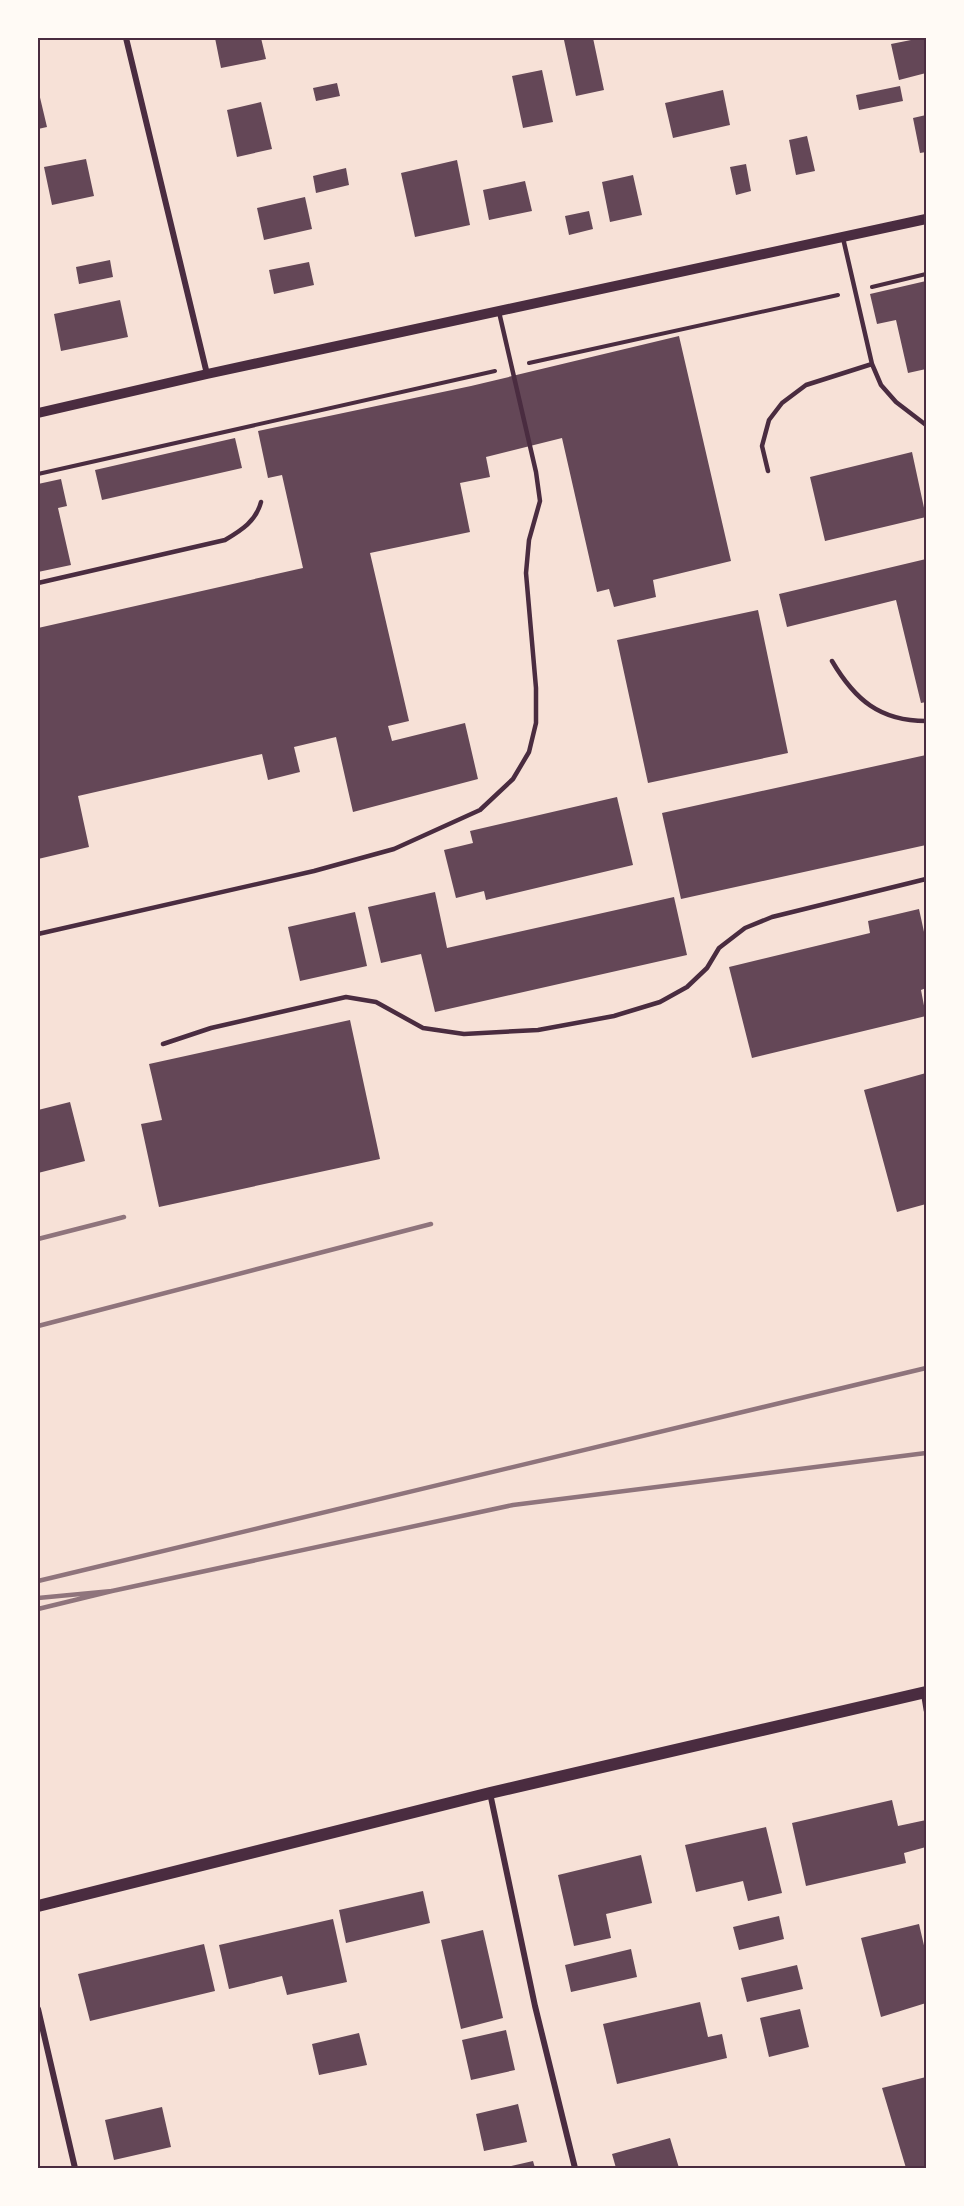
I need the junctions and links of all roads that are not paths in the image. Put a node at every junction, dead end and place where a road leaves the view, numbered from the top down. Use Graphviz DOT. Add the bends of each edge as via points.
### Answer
graph roads {
  1 [pos="126,38"];
  2 [pos="927,219"];
  3 [pos="843,237"];
  4 [pos="499,312"];
  5 [pos="872,364"];
  6 [pos="207,374"];
  7 [pos="38,413"];
  8 [pos="927,425"];
  9 [pos="768,471"];
  10 [pos="261,502"];
  11 [pos="38,583"];
  12 [pos="832,661"];
  13 [pos="927,721"];
  14 [pos="927,879"];
  15 [pos="38,934"];
  16 [pos="163,1044"];
  17 [pos="925,1693"];
  18 [pos="927,1711"];
  19 [pos="490,1793"];
  20 [pos="38,1906"];
  21 [pos="38,2009"];
  22 [pos="75,2169"];
  23 [pos="575,2169"];
  1 -- 6 [label="street"];
  2 -- 3 [label="street"];
  3 -- 4 [label="street"];
  3 -- 5 [label="lane"];
  4 -- 6 [label="street"];
  4 -- 15 [label="lane" via="540,501 528,540 526,573 536,723 529,752 513,779 480,810 393,849"];
  5 -- 8 [label="lane" via="888,394"];
  5 -- 9 [label="lane" via="806,385 782,402 769,420 762,446"];
  6 -- 7 [label="street"];
  10 -- 11 [label="lane" via="258,514 225,540"];
  12 -- 13 [label="lane" via="845,683 871,706 889,717"];
  14 -- 16 [label="lane" via="772,917 745,928 719,948 707,968 687,987 660,1002 615,1016 538,1030 464,1034 423,1028 376,1002 346,996 211,1028"];
  17 -- 18 [label="lane"];
  17 -- 19 [label="main road"];
  19 -- 20 [label="main road"];
  19 -- 23 [label="street"];
  21 -- 22 [label="street"];
}
